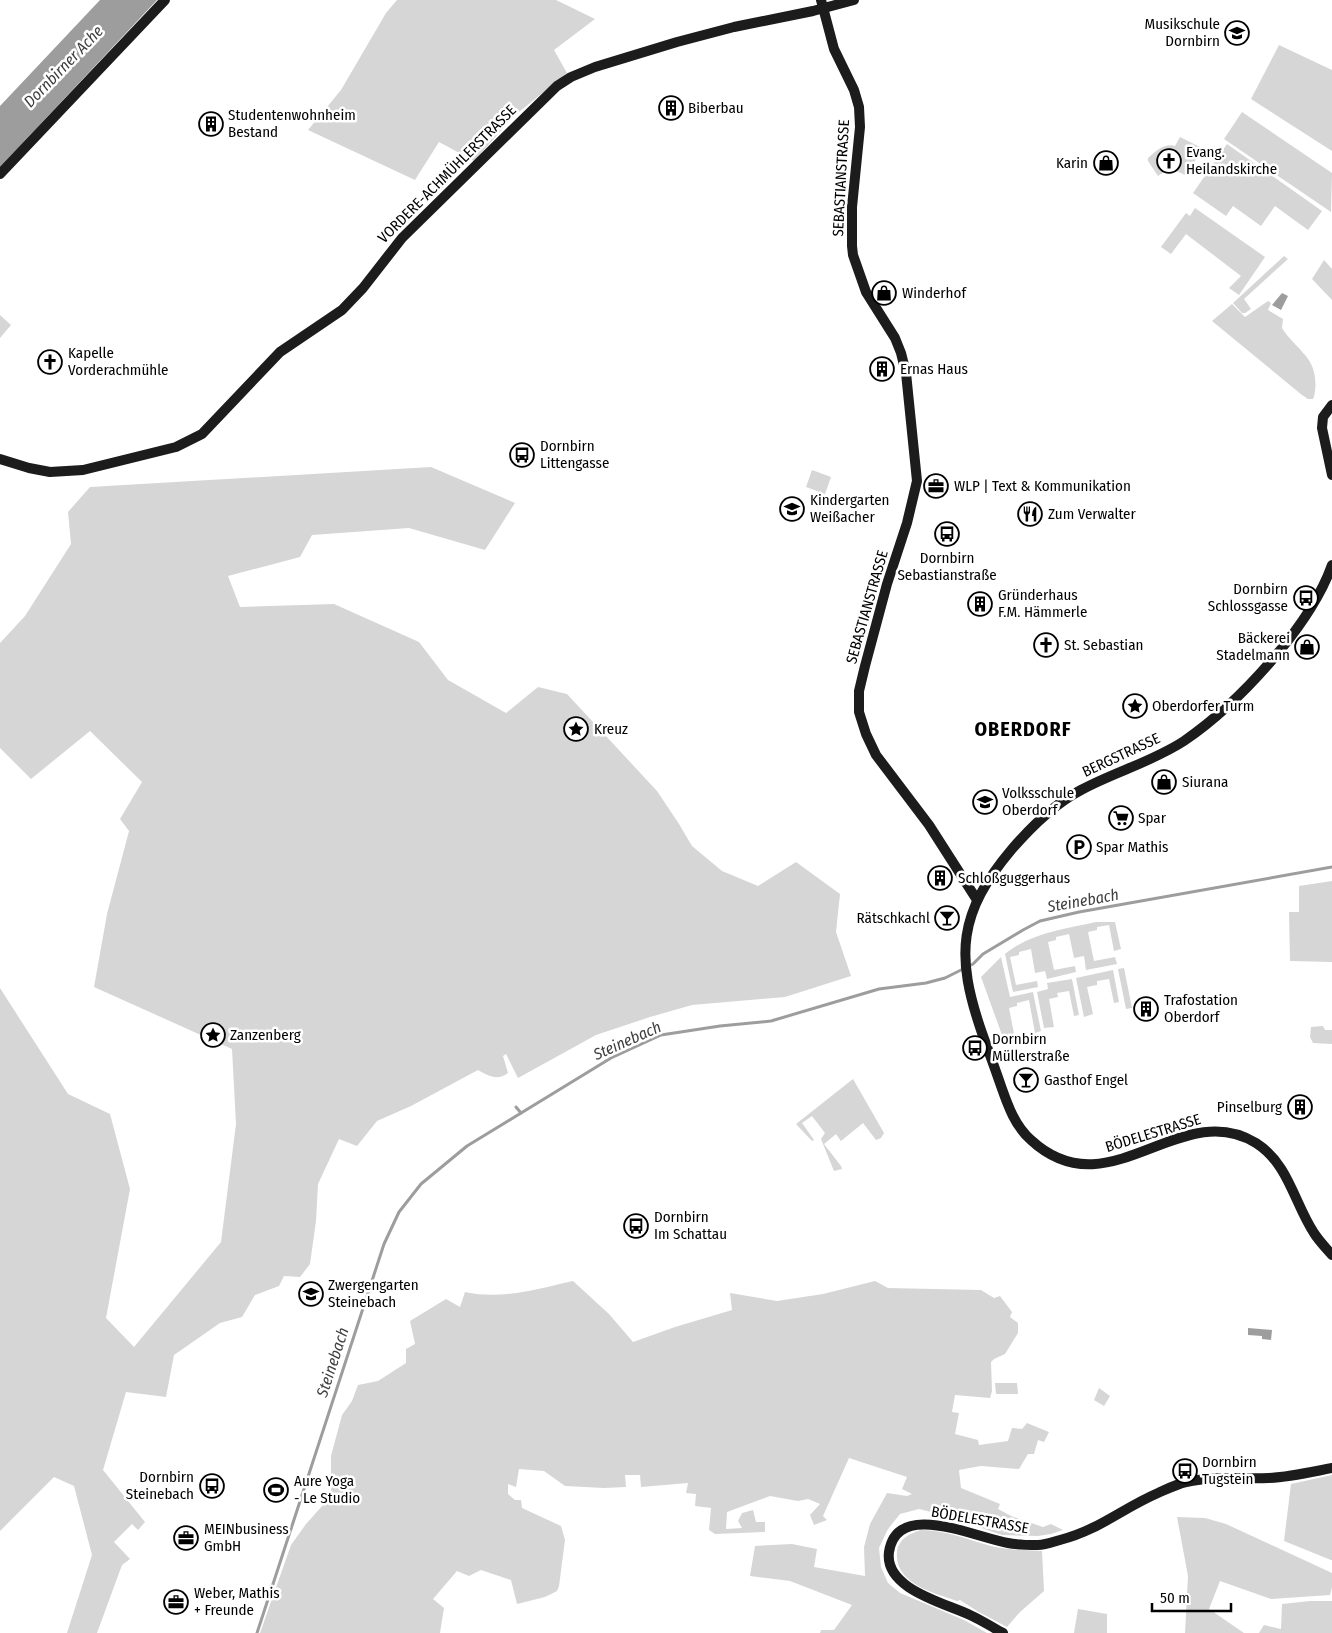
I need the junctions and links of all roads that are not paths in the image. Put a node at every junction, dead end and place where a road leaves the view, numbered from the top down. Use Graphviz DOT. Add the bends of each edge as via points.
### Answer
graph roads {
  1 [pos="165,0"];
  2 [pos="854,0"];
  3 [pos="822,4"];
  4 [pos="0,174"];
  5 [pos="1332,404"];
  6 [pos="0,459"];
  7 [pos="1332,474"];
  8 [pos="1332,565"];
  9 [pos="976,900"];
  10 [pos="1100,1164"];
  11 [pos="1332,1255"];
  12 [pos="1332,1468"];
  13 [pos="1003,1633"];
  1 -- 4 [label="street"];
  2 -- 3 [label="street, VORDERE-ACHMÜHLERSTRASSE"];
  3 -- 6 [label="street, VORDERE-ACHMÜHLERSTRASSE" via="595,67 557,86 402,238 342,310 280,352 202,434 176,447 83,470 50,472"];
  3 -- 9 [label="street, SEBASTIANSTRASSE" via="834,49 859,107 852,207 853,255 866,292 901,353 917,481 908,523 887,584 865,666 859,691 859,712 876,755 929,825"];
  5 -- 7 [label="street" via="1323,417 1322,431"];
  8 -- 9 [label="street, BERGSTRASSE" via="1319,595 1294,633 1238,696 1202,728 1170,749 1079,790 1051,810 999,865"];
  9 -- 10 [label="street, BERGSTRASSE" via="967,928 966,977 973,1007 1007,1103 1022,1130 1036,1145 1055,1157 1076,1163"];
  10 -- 11 [label="street, BÖDELESTRASSE" via="1200,1132 1221,1131 1244,1137 1266,1150 1277,1164 1313,1233"];
  12 -- 13 [label="street, BÖDELESTRASSE" via="1287,1476 1184,1482 1084,1533 1041,1545 1008,1543 932,1524 915,1525 902,1530 893,1539 890,1566 904,1584"];
}
